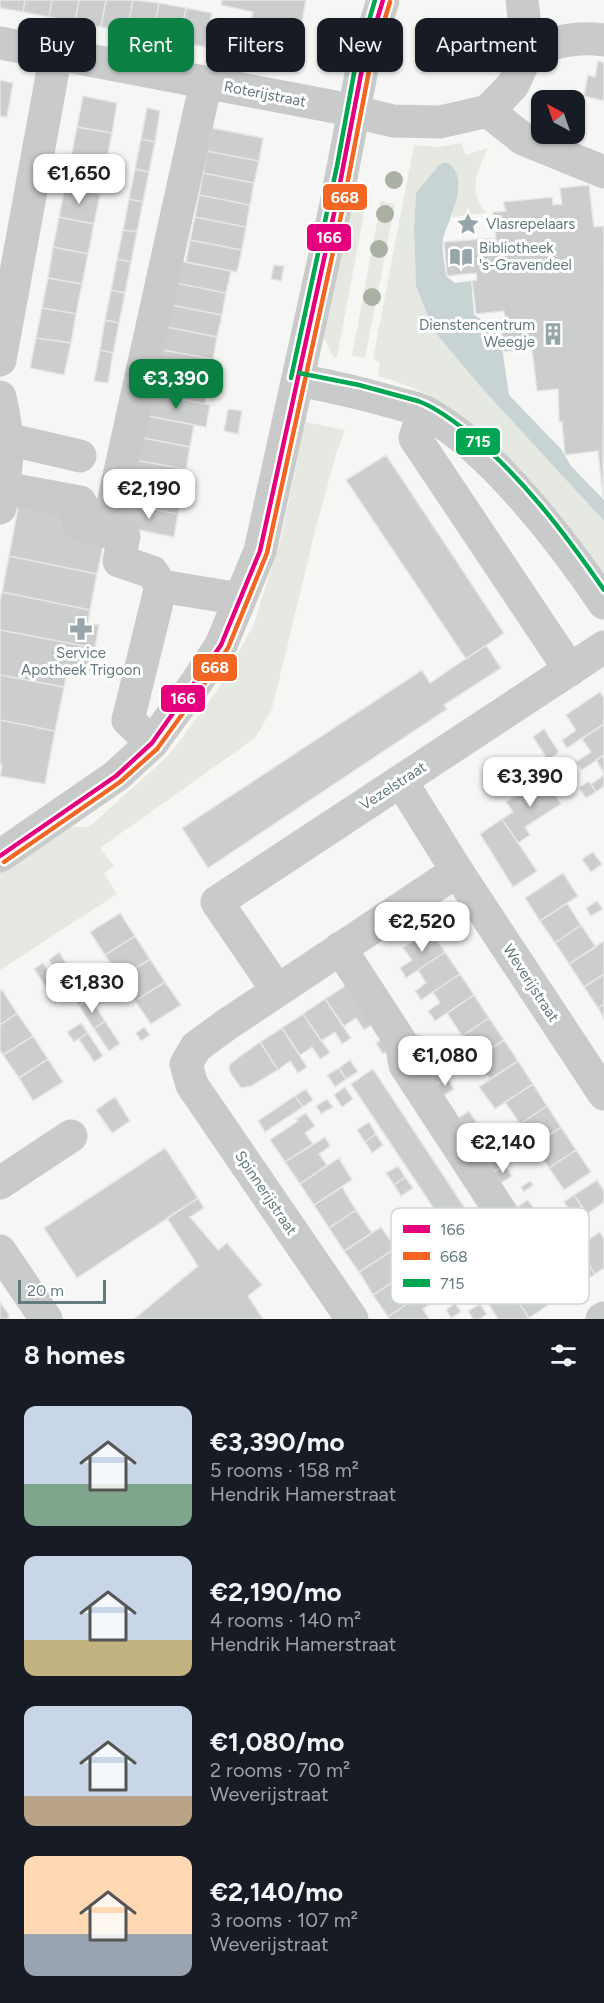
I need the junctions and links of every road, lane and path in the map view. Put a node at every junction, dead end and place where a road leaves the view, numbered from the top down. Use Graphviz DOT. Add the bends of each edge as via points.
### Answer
graph roads {
  1 [pos="383,0"];
  2 [pos="522,0"];
  3 [pos="524,18"];
  4 [pos="604,40"];
  5 [pos="558,41"];
  6 [pos="0,43"];
  7 [pos="18,47"];
  8 [pos="96,61"];
  9 [pos="53,72"];
  10 [pos="519,72"];
  11 [pos="206,82"];
  12 [pos="488,111"];
  13 [pos="353,112"];
  14 [pos="604,172"];
  15 [pos="0,360"];
  16 [pos="298,380"];
  17 [pos="0,397"];
  18 [pos="423,412"];
  19 [pos="7,440"];
  20 [pos="80,456"];
  21 [pos="2,498"];
  22 [pos="94,515"];
  23 [pos="161,586"];
  24 [pos="240,599"];
  25 [pos="604,603"];
  26 [pos="604,647"];
  27 [pos="570,670"];
  28 [pos="152,743"];
  29 [pos="401,781"];
  30 [pos="0,856"];
  31 [pos="457,871"];
  32 [pos="340,948"];
  33 [pos="277,990"];
  34 [pos="604,1094"];
  35 [pos="71,1136"];
  36 [pos="0,1183"];
  37 [pos="498,1208"];
  38 [pos="0,1251"];
  39 [pos="46,1319"];
  40 [pos="352,1319"];
  1 -- 13 [label="street"];
  2 -- 3 [label="street"];
  4 -- 5 [label="street"];
  6 -- 7 [label="street, Roterijstraat"];
  8 -- 11 [label="street, Roterijstraat"];
  9 -- 15 [label="street"];
  10 -- 12 [label="street"];
  11 -- 13 [label="street, Roterijstraat"];
  11 -- 22 [label="street"];
  12 -- 13 [label="street, Roterijstraat" via="430,122 393,121"];
  12 -- 14 [label="street" via="523,139"];
  13 -- 16 [label="street"];
  16 -- 18 [label="street" via="365,394"];
  16 -- 24 [label="street" via="260,551"];
  17 -- 19 [label="street"];
  18 -- 25 [label="street" via="490,464 542,520"];
  18 -- 27 [label="street" via="416,438"];
  19 -- 20 [label="street"];
  19 -- 21 [label="street"];
  21 -- 22 [label="street" via="80,502"];
  22 -- 23 [label="street" via="77,524 124,536 119,561 152,572"];
  23 -- 24 [label="street"];
  23 -- 28 [label="street" via="128,720"];
  24 -- 28 [label="street" via="221,645"];
  26 -- 27 [label="street, Vezelstraat"];
  27 -- 29 [label="street, Vezelstraat"];
  28 -- 30 [label="street" via="116,776"];
  29 -- 31 [label="street, Weverijstraat"];
  29 -- 33 [label="street, Vezelstraat" via="217,902"];
  31 -- 32 [label="street"];
  31 -- 34 [label="street, Weverijstraat"];
  32 -- 33 [label="street"];
  32 -- 37 [label="street" via="401,1042 405,1065"];
  33 -- 40 [label="street, Spinnerijstraat" via="196,1047 186,1064 192,1085"];
  35 -- 36 [label="street"];
  38 -- 39 [label="street"];
}
